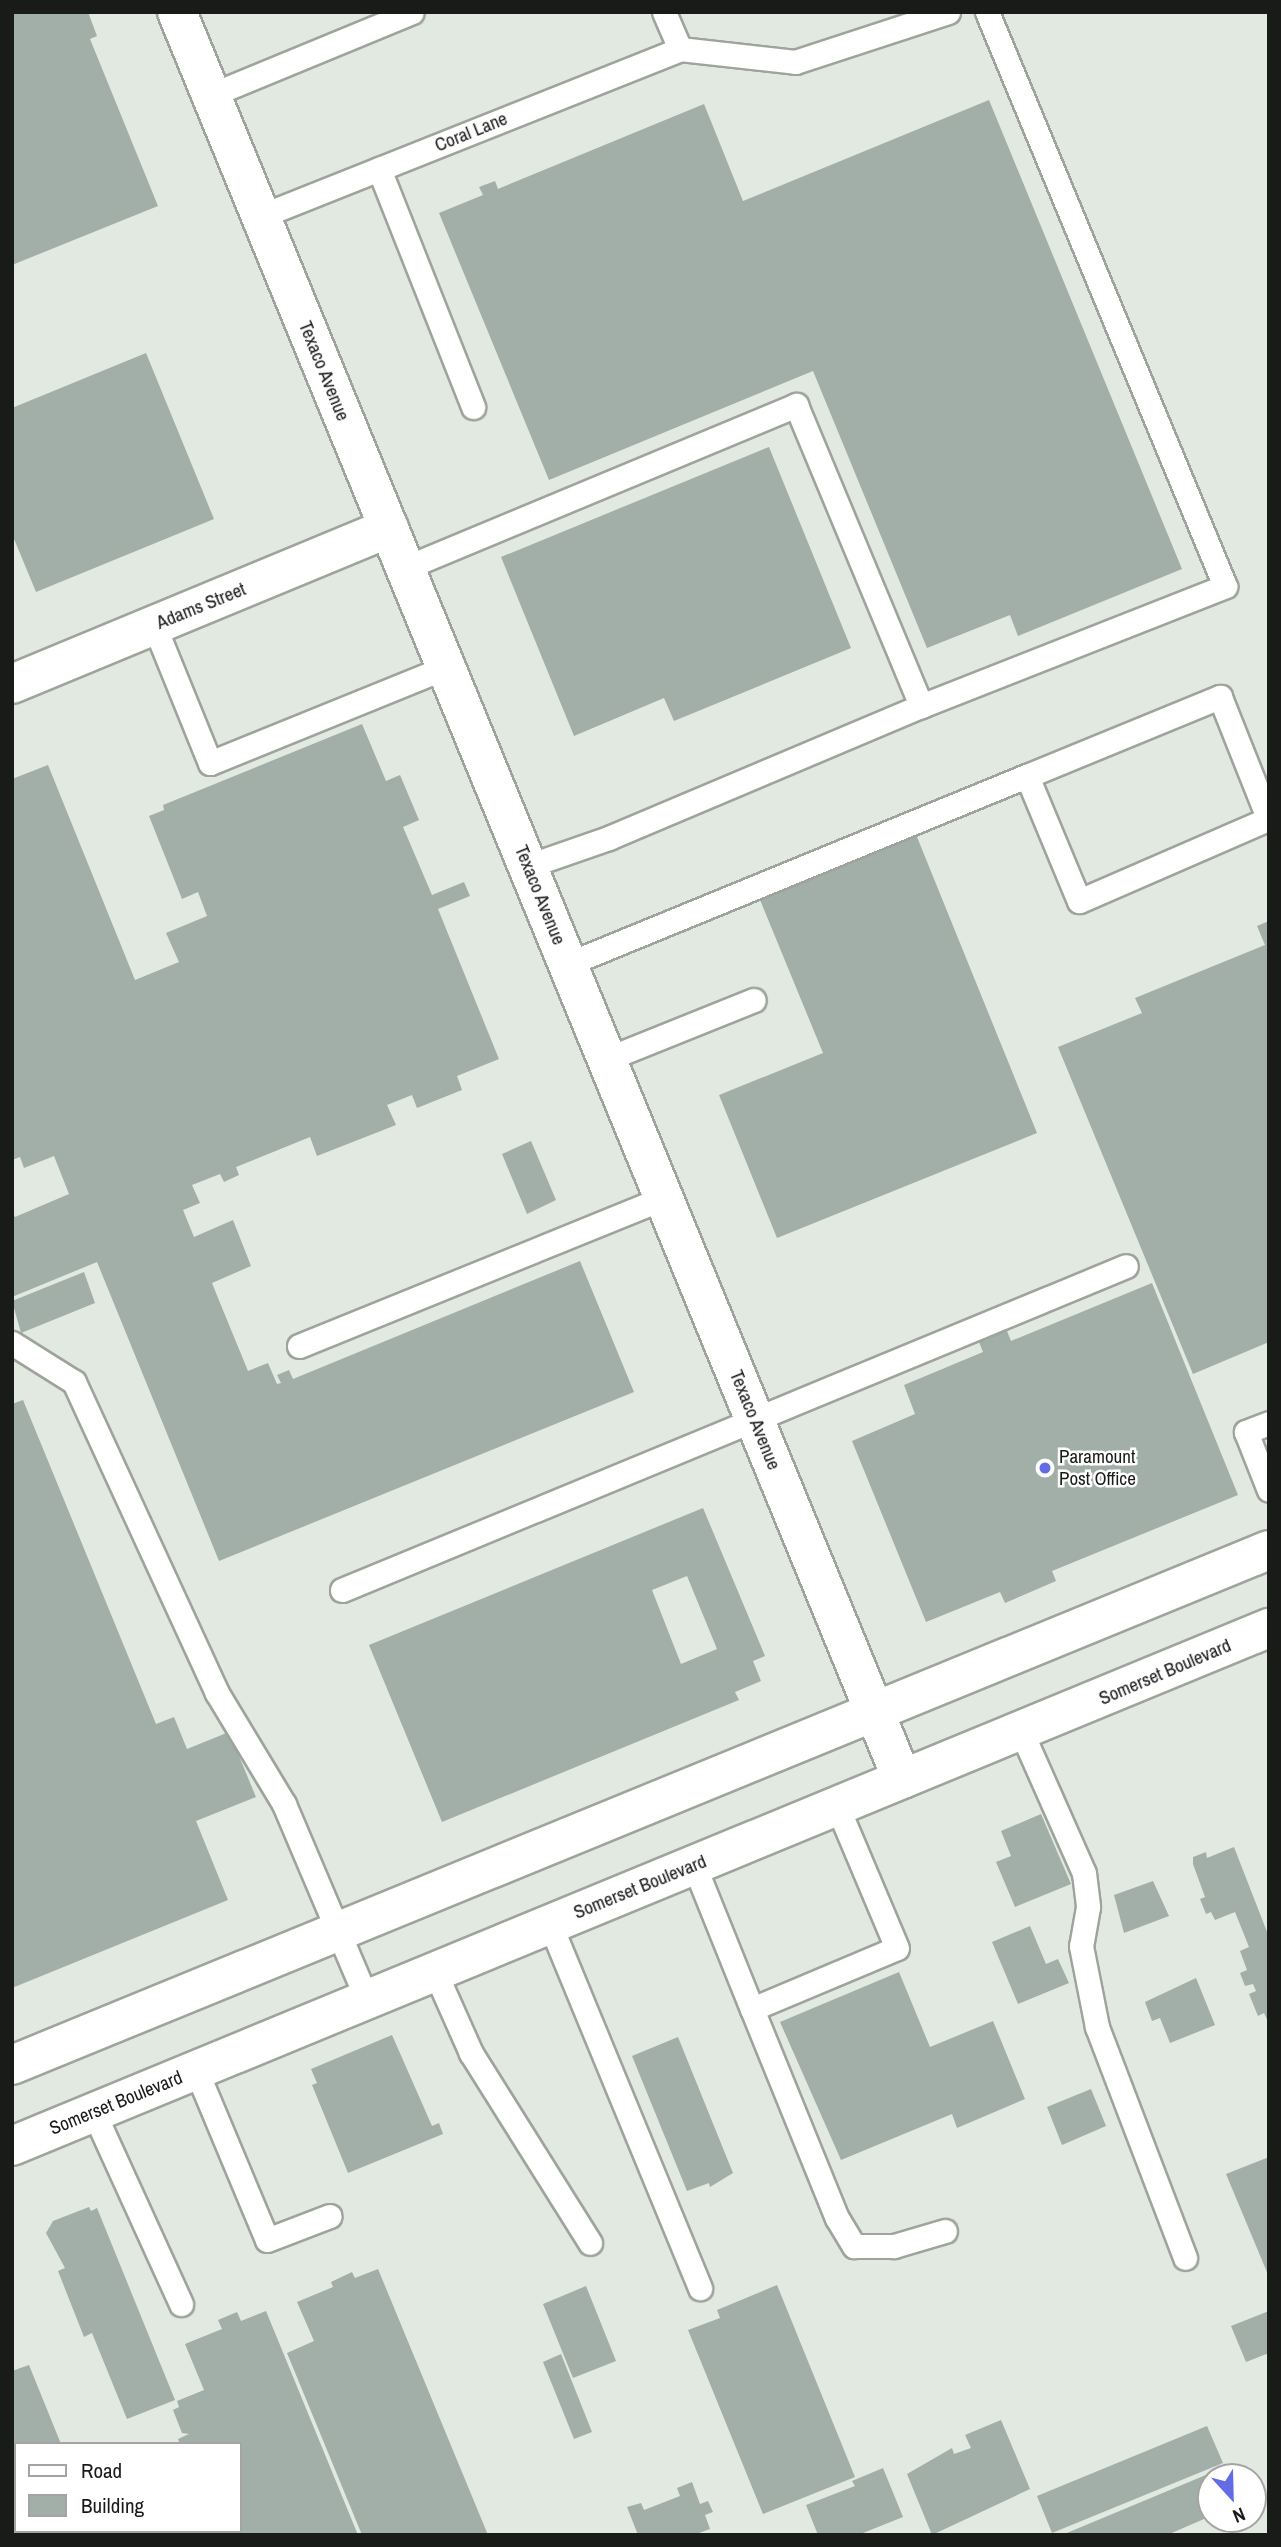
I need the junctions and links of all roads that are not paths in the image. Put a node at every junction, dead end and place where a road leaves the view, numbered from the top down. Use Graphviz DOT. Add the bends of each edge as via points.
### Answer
graph roads {
  1 [pos="177,12"];
  2 [pos="412,12"];
  3 [pos="664,12"];
  4 [pos="948,12"];
  5 [pos="987,12"];
  6 [pos="680,49"];
  7 [pos="211,95"];
  8 [pos="379,169"];
  9 [pos="261,216"];
  10 [pos="473,407"];
  11 [pos="389,528"];
  12 [pos="405,568"];
  13 [pos="154,625"];
  14 [pos="446,667"];
  15 [pos="12,684"];
  16 [pos="921,706"];
  17 [pos="1027,776"];
  18 [pos="1268,820"];
  19 [pos="528,866"];
  20 [pos="568,964"];
  21 [pos="754,999"];
  22 [pos="607,1059"];
  23 [pos="664,1198"];
  24 [pos="1126,1266"];
  25 [pos="12,1343"];
  26 [pos="299,1346"];
  27 [pos="757,1423"];
  28 [pos="1269,1423"];
  29 [pos="1269,1490"];
  30 [pos="1269,1550"];
  31 [pos="342,1590"];
  32 [pos="1269,1628"];
  33 [pos="875,1710"];
  34 [pos="1021,1731"];
  35 [pos="902,1779"];
  36 [pos="837,1806"];
  37 [pos="694,1866"];
  38 [pos="550,1924"];
  39 [pos="339,1930"];
  40 [pos="435,1972"];
  41 [pos="367,2000"];
  42 [pos="752,2009"];
  43 [pos="12,2065"];
  44 [pos="196,2070"];
  45 [pos="93,2113"];
  46 [pos="12,2146"];
  47 [pos="330,2216"];
  48 [pos="945,2231"];
  49 [pos="590,2243"];
  50 [pos="1185,2258"];
  51 [pos="700,2288"];
  52 [pos="181,2304"];
  1 -- 7 [label="main road, Texaco Avenue"];
  2 -- 7 [label="lane"];
  3 -- 6 [label="lane"];
  4 -- 6 [label="lane" via="795,62"];
  5 -- 16 [label="lane" via="1225,586"];
  6 -- 8 [label="lane, Coral Lane"];
  7 -- 9 [label="main road, Texaco Avenue"];
  8 -- 9 [label="lane, Coral Lane"];
  8 -- 10 [label="lane"];
  9 -- 11 [label="main road, Texaco Avenue"];
  11 -- 12 [label="main road, Texaco Avenue"];
  11 -- 13 [label="main road, Adams Street"];
  12 -- 14 [label="main road, Texaco Avenue"];
  12 -- 16 [label="lane" via="796,405"];
  13 -- 14 [label="lane" via="210,763"];
  13 -- 15 [label="main road, Adams Street"];
  14 -- 19 [label="main road, Texaco Avenue"];
  16 -- 19 [label="lane" via="609,838"];
  17 -- 18 [label="lane" via="1220,697"];
  17 -- 18 [label="lane" via="1079,901"];
  17 -- 20 [label="lane"];
  19 -- 20 [label="main road, Texaco Avenue"];
  20 -- 22 [label="main road, Texaco Avenue"];
  21 -- 22 [label="lane"];
  22 -- 23 [label="main road, Texaco Avenue"];
  23 -- 26 [label="lane"];
  23 -- 27 [label="main road, Texaco Avenue"];
  24 -- 27 [label="lane"];
  25 -- 39 [label="lane" via="74,1382 217,1693 284,1804"];
  27 -- 31 [label="lane"];
  27 -- 33 [label="main road, Texaco Avenue"];
  28 -- 29 [label="lane" via="1246,1432"];
  30 -- 33 [label="main road"];
  32 -- 34 [label="main road, Somerset Boulevard"];
  33 -- 35 [label="main road, Texaco Avenue"];
  33 -- 39 [label="main road"];
  34 -- 35 [label="main road, Somerset Boulevard"];
  34 -- 50 [label="lane" via="1084,1873 1088,1907 1081,1946 1097,2027"];
  35 -- 36 [label="main road, Somerset Boulevard"];
  36 -- 37 [label="main road, Somerset Boulevard"];
  36 -- 42 [label="lane" via="897,1948"];
  37 -- 38 [label="main road, Somerset Boulevard"];
  37 -- 42 [label="lane"];
  38 -- 40 [label="main road, Somerset Boulevard"];
  38 -- 51 [label="lane"];
  39 -- 41 [label="lane"];
  39 -- 43 [label="main road"];
  40 -- 41 [label="main road, Somerset Boulevard"];
  40 -- 49 [label="lane" via="471,2053"];
  41 -- 44 [label="main road, Somerset Boulevard"];
  42 -- 48 [label="lane" via="837,2218 855,2246 894,2246"];
  44 -- 45 [label="main road, Somerset Boulevard"];
  44 -- 47 [label="lane" via="267,2240"];
  45 -- 46 [label="main road, Somerset Boulevard"];
  45 -- 52 [label="lane"];
}
